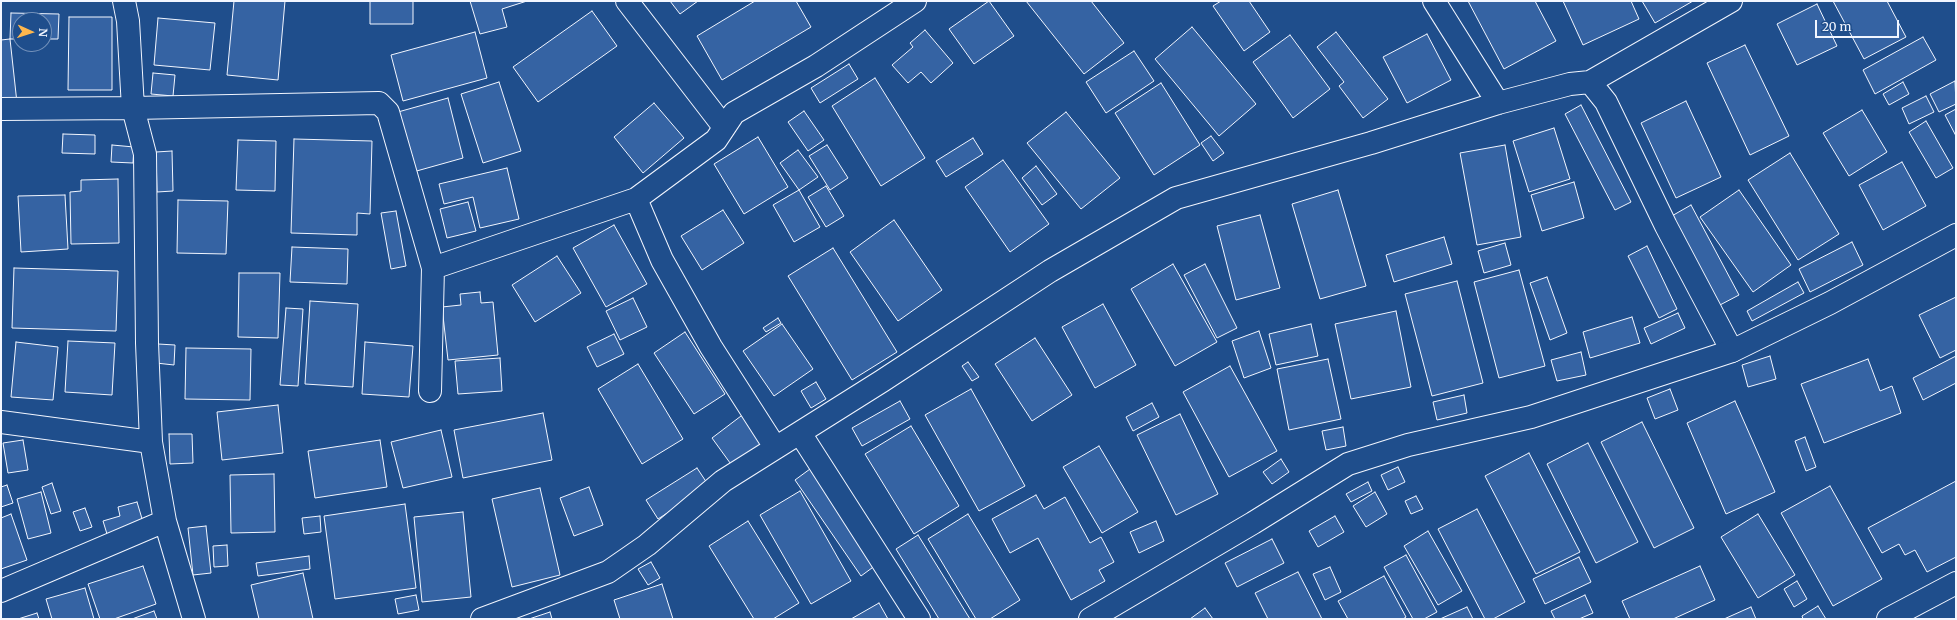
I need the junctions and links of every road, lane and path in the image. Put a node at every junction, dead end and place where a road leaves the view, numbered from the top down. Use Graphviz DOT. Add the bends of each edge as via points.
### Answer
graph roads {
  1 [pos="124,1"];
  2 [pos="626,1"];
  3 [pos="916,1"];
  4 [pos="1434,1"];
  5 [pos="1731,1"];
  6 [pos="1590,82"];
  7 [pos="1498,103"];
  8 [pos="133,108"];
  9 [pos="1,109"];
  10 [pos="724,127"];
  11 [pos="636,199"];
  12 [pos="1956,235"];
  13 [pos="433,268"];
  14 [pos="1732,350"];
  15 [pos="430,391"];
  16 [pos="1,422"];
  17 [pos="800,433"];
  18 [pos="151,442"];
  19 [pos="775,447"];
  20 [pos="165,521"];
  21 [pos="1956,583"];
  22 [pos="1,591"];
  23 [pos="194,619"];
  24 [pos="482,619"];
  25 [pos="919,619"];
  26 [pos="1090,619"];
  27 [pos="1888,619"];
  1 -- 8 [label="street" via="128,21"];
  2 -- 10 [label="street"];
  3 -- 10 [label="street" via="816,66 734,113"];
  4 -- 7 [label="street"];
  5 -- 6 [label="street"];
  6 -- 7 [label="street" via="1570,84"];
  6 -- 14 [label="street" via="1606,102 1666,226"];
  7 -- 17 [label="street" via="1370,143 1176,198 1050,272"];
  8 -- 9 [label="street"];
  8 -- 13 [label="street" via="379,103 388,112"];
  8 -- 18 [label="street" via="145,154"];
  10 -- 11 [label="street" via="716,140"];
  11 -- 13 [label="street"];
  11 -- 19 [label="street" via="662,260 704,334"];
  12 -- 14 [label="street" via="1830,304"];
  13 -- 15 [label="street"];
  14 -- 26 [label="street" via="1530,417 1408,445 1348,464"];
  16 -- 18 [label="street"];
  17 -- 19 [label="street"];
  17 -- 25 [label="street"];
  18 -- 20 [label="street"];
  19 -- 24 [label="street" via="723,481 647,545 608,572"];
  20 -- 22 [label="street"];
  20 -- 23 [label="street"];
  21 -- 27 [label="street"];
}
